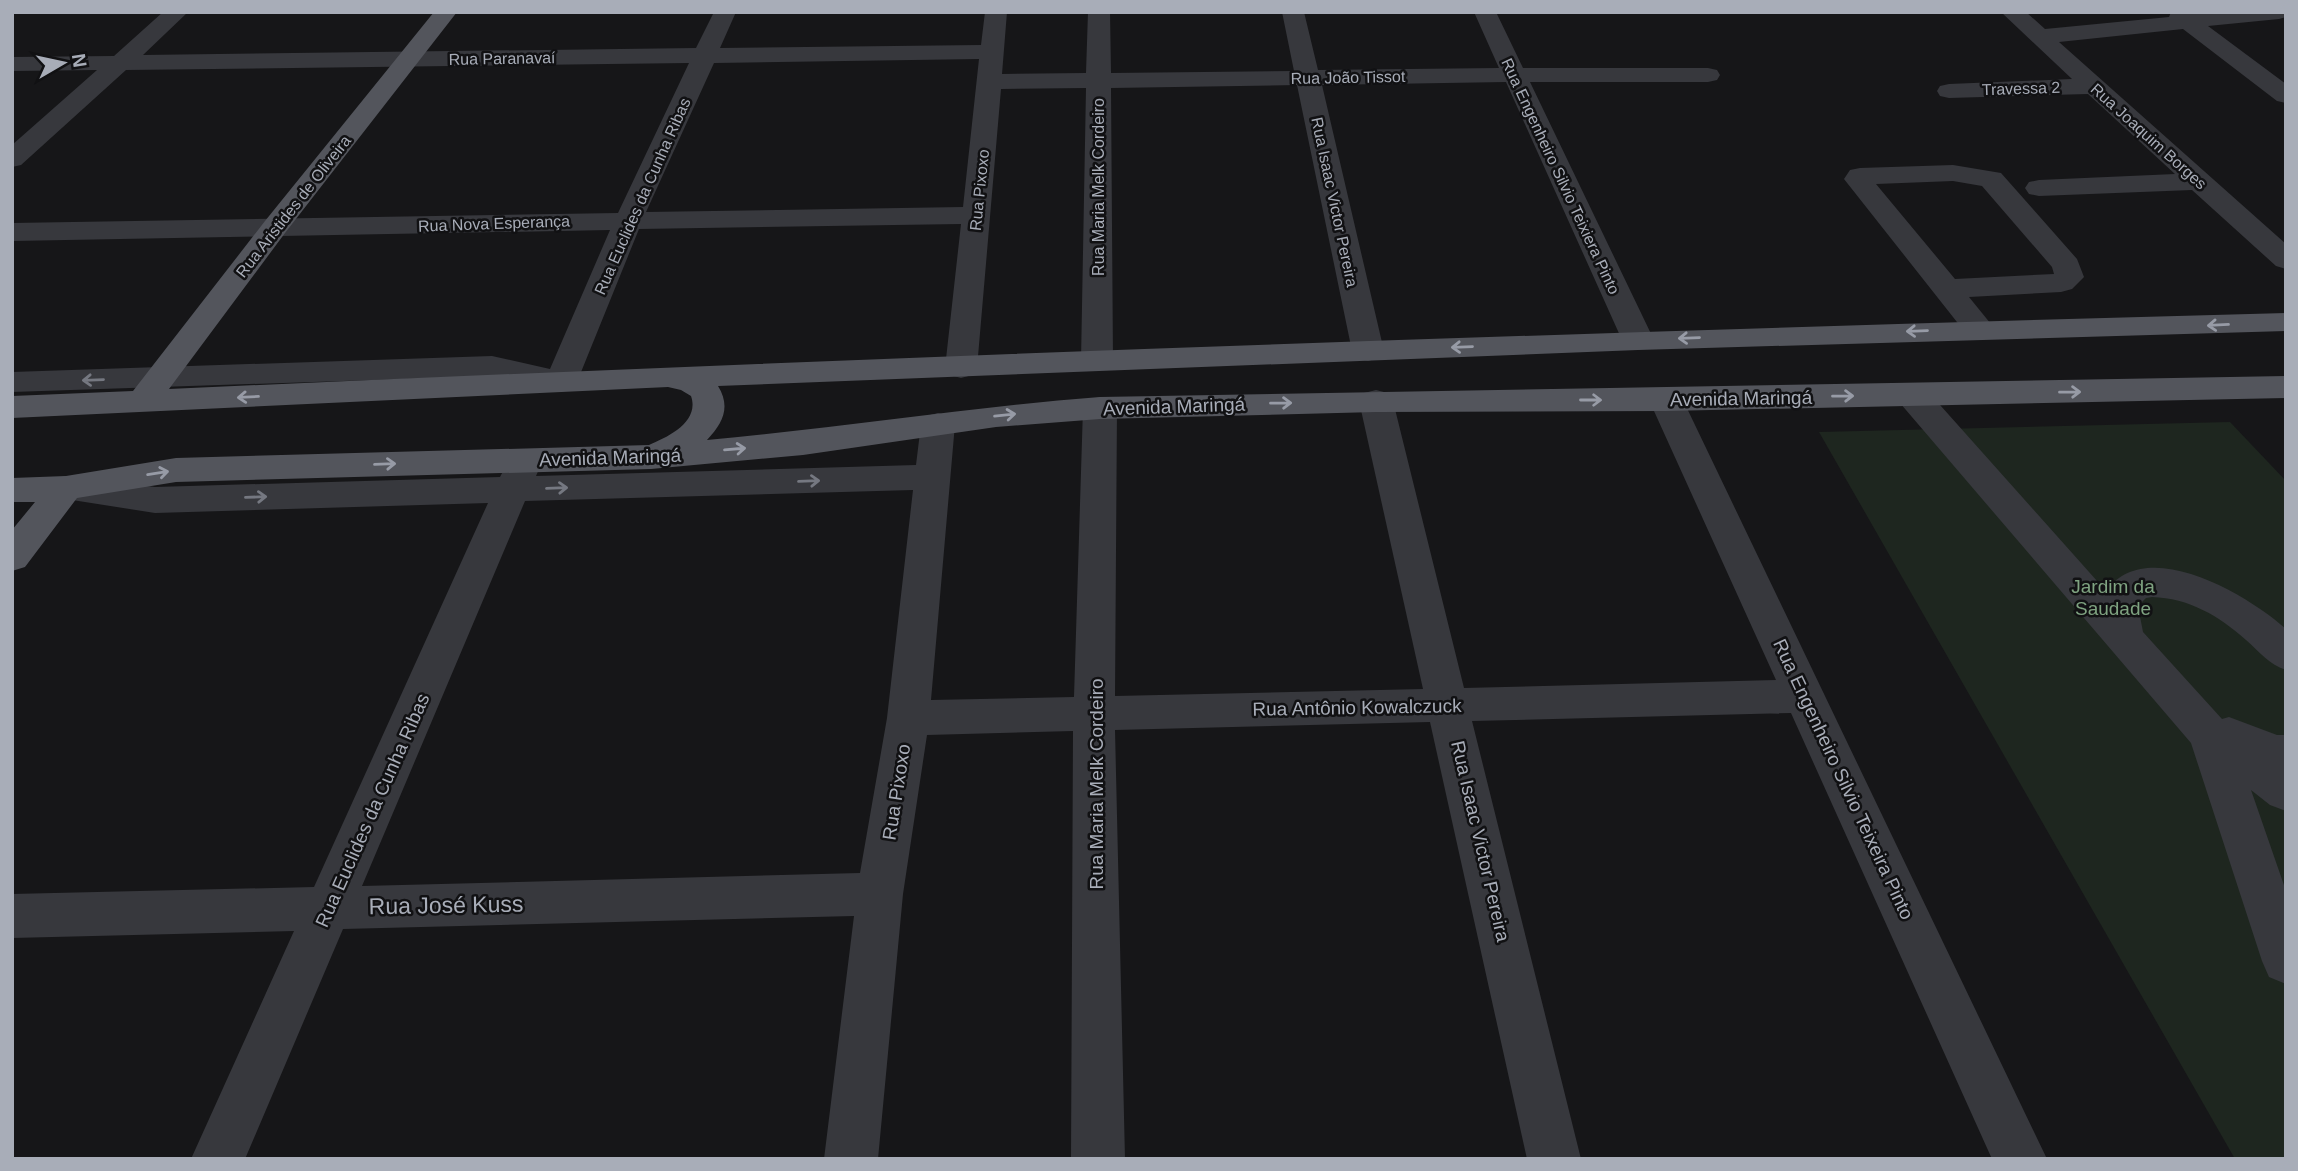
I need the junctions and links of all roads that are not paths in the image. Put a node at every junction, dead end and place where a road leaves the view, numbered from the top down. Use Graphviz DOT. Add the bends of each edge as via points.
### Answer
graph roads {
  1 [pos="177,12"];
  2 [pos="446,12"];
  3 [pos="725,12"];
  4 [pos="996,12"];
  5 [pos="1099,12"];
  6 [pos="1293,12"];
  7 [pos="1485,12"];
  8 [pos="2012,12"];
  9 [pos="2279,12"];
  10 [pos="2183,18"];
  11 [pos="2039,37"];
  12 [pos="991,52"];
  13 [pos="705,56"];
  14 [pos="409,59"];
  15 [pos="121,63"];
  16 [pos="12,64"];
  17 [pos="1514,75"];
  18 [pos="1707,75"];
  19 [pos="1308,77"];
  20 [pos="1099,79"];
  21 [pos="989,82"];
  22 [pos="2093,86"];
  23 [pos="1949,91"];
  24 [pos="2286,96"];
  25 [pos="12,159"];
  26 [pos="2200,181"];
  27 [pos="2039,188"];
  28 [pos="976,215"];
  29 [pos="629,219"];
  30 [pos="275,228"];
  31 [pos="12,232"];
  32 [pos="2286,260"];
  33 [pos="1946,289"];
  34 [pos="2286,322"];
  35 [pos="1979,329"];
  36 [pos="1638,340"];
  37 [pos="1531,344"];
  38 [pos="1368,351"];
  39 [pos="1208,358"];
  40 [pos="1097,361"];
  41 [pos="961,368"];
  42 [pos="663,377"];
  43 [pos="12,382"];
  44 [pos="561,382"];
  45 [pos="2286,387"];
  46 [pos="152,390"];
  47 [pos="1912,395"];
  48 [pos="1542,400"];
  49 [pos="1666,400"];
  50 [pos="1376,401"];
  51 [pos="1212,405"];
  52 [pos="12,407"];
  53 [pos="1100,408"];
  54 [pos="938,424"];
  55 [pos="651,457"];
  56 [pos="519,475"];
  57 [pos="933,477"];
  58 [pos="66,488"];
  59 [pos="12,489"];
  60 [pos="12,557"];
  61 [pos="2125,639"];
  62 [pos="2286,654"];
  63 [pos="1806,696"];
  64 [pos="1449,705"];
  65 [pos="1094,712"];
  66 [pos="908,718"];
  67 [pos="2202,725"];
  68 [pos="2286,753"];
  69 [pos="2286,792"];
  70 [pos="880,894"];
  71 [pos="329,908"];
  72 [pos="12,916"];
  73 [pos="2286,961"];
  74 [pos="218,1159"];
  75 [pos="850,1159"];
  76 [pos="1098,1159"];
  77 [pos="1554,1159"];
  78 [pos="2020,1159"];
  1 -- 15 [label="street"];
  2 -- 14 [label="main road, Rua Aristides de Oliveira"];
  3 -- 13 [label="street, Rua Euclides da Cunha Ribas"];
  4 -- 12 [label="street, Rua Pixoxo"];
  5 -- 20 [label="street, Rua Maria Melk Cordeiro"];
  6 -- 19 [label="street, Rua Isaac Victor Pereira"];
  7 -- 17 [label="street, Rua Engenheiro Silvio Teixiera Pinto"];
  8 -- 11 [label="street, Rua Joaquim Borges"];
  9 -- 10 [label="street"];
  10 -- 11 [label="street"];
  10 -- 24 [label="street"];
  11 -- 22 [label="street, Rua Joaquim Borges"];
  12 -- 13 [label="street, Rua Paranavaí"];
  12 -- 21 [label="street, Rua Pixoxo"];
  13 -- 14 [label="street, Rua Paranavaí"];
  13 -- 29 [label="street, Rua Euclides da Cunha Ribas"];
  14 -- 15 [label="street, Rua Paranavaí"];
  14 -- 30 [label="main road, Rua Aristides de Oliveira"];
  15 -- 16 [label="street, Rua Paranavaí"];
  15 -- 25 [label="street"];
  17 -- 18 [label="street, Rua João Tissot"];
  17 -- 19 [label="street, Rua João Tissot"];
  17 -- 36 [label="street, Rua Engenheiro Silvio Teixiera Pinto"];
  19 -- 20 [label="street, Rua João Tissot"];
  19 -- 38 [label="street, Rua Isaac Victor Pereira"];
  20 -- 21 [label="street, Rua João Tissot"];
  20 -- 40 [label="street, Rua Maria Melk Cordeiro"];
  21 -- 28 [label="street, Rua Pixoxo"];
  22 -- 23 [label="street, Travessa 2"];
  22 -- 26 [label="street, Rua Joaquim Borges"];
  26 -- 27 [label="street"];
  26 -- 32 [label="street, Rua Joaquim Borges"];
  28 -- 29 [label="street, Rua Nova Esperança"];
  28 -- 41 [label="street, Rua Pixoxo"];
  29 -- 30 [label="street, Rua Nova Esperança"];
  29 -- 44 [label="street, Rua Euclides da Cunha Ribas"];
  30 -- 31 [label="street, Rua Nova Esperança"];
  30 -- 46 [label="main road, Rua Aristides de Oliveira"];
  33 -- 33 [label="street" via="2061,283 2069,277 2067,265 1991,179 1953,173 1860,176"];
  33 -- 35 [label="street"];
  34 -- 35 [label="main road, one-way"];
  35 -- 36 [label="main road, one-way"];
  36 -- 37 [label="main road"];
  37 -- 38 [label="main road, one-way"];
  37 -- 48 [label="main road" via="1553,363 1559,378"];
  38 -- 39 [label="main road"];
  39 -- 40 [label="main road"];
  39 -- 51 [label="main road" via="1186,374 1186,384 1189,393"];
  40 -- 41 [label="main road"];
  41 -- 42 [label="main road"];
  42 -- 44 [label="main road"];
  42 -- 55 [label="main road" via="699,387 710,403 710,413 693,437"];
  46 -- 43 [label="street, one-way"];
  44 -- 46 [label="main road, one-way"];
  47 -- 45 [label="main road, Avenida Maringá, one-way"];
  46 -- 52 [label="main road"];
  49 -- 47 [label="main road, Avenida Maringá, one-way"];
  47 -- 61 [label="street"];
  48 -- 49 [label="main road, Avenida Maringá, one-way"];
  48 -- 50 [label="main road, Avenida Maringá"];
  49 -- 63 [label="street, Rua Engenheiro Silvio Teixeira Pinto"];
  51 -- 50 [label="main road, Avenida Maringá, one-way"];
  50 -- 64 [label="street, Rua Isaac Victor Pereira"];
  51 -- 53 [label="main road, Avenida Maringá"];
  54 -- 53 [label="main road, Avenida Maringá, one-way"];
  53 -- 65 [label="street, Rua Maria Melk Cordeiro"];
  55 -- 54 [label="main road, Avenida Maringá, one-way"];
  54 -- 57 [label="street, Rua Pixoxo"];
  55 -- 56 [label="main road, Avenida Maringá"];
  56 -- 57 [label="street, Avenida Maringá, one-way"];
  58 -- 56 [label="street, Avenida Maringá, one-way" via="155,500"];
  56 -- 71 [label="street, Rua Euclides da Cunha Ribas"];
  57 -- 66 [label="street, Rua Pixoxo"];
  58 -- 59 [label="main road, Avenida Maringá"];
  58 -- 60 [label="main road"];
  61 -- 62 [label="street" via="2118,604 2137,584 2154,582 2191,587 2219,599 2256,624"];
  61 -- 67 [label="street"];
  63 -- 64 [label="street, Rua Antônio Kowalczuck"];
  63 -- 78 [label="street, Rua Engenheiro Silvio Teixeira Pinto"];
  64 -- 65 [label="street, Rua Antônio Kowalczuck"];
  64 -- 77 [label="street, Rua Isaac Victor Pereira"];
  65 -- 66 [label="street, Rua Antônio Kowalczuck"];
  65 -- 76 [label="street, Rua Maria Melk Cordeiro"];
  66 -- 70 [label="street, Rua Pixoxo"];
  67 -- 68 [label="street"];
  67 -- 69 [label="street"];
  67 -- 73 [label="street"];
  70 -- 71 [label="street, Rua José Kuss"];
  70 -- 75 [label="street, Rua Pixoxo"];
  71 -- 72 [label="street, Rua José Kuss"];
  71 -- 74 [label="street, Rua Euclides da Cunha Ribas"];
}
